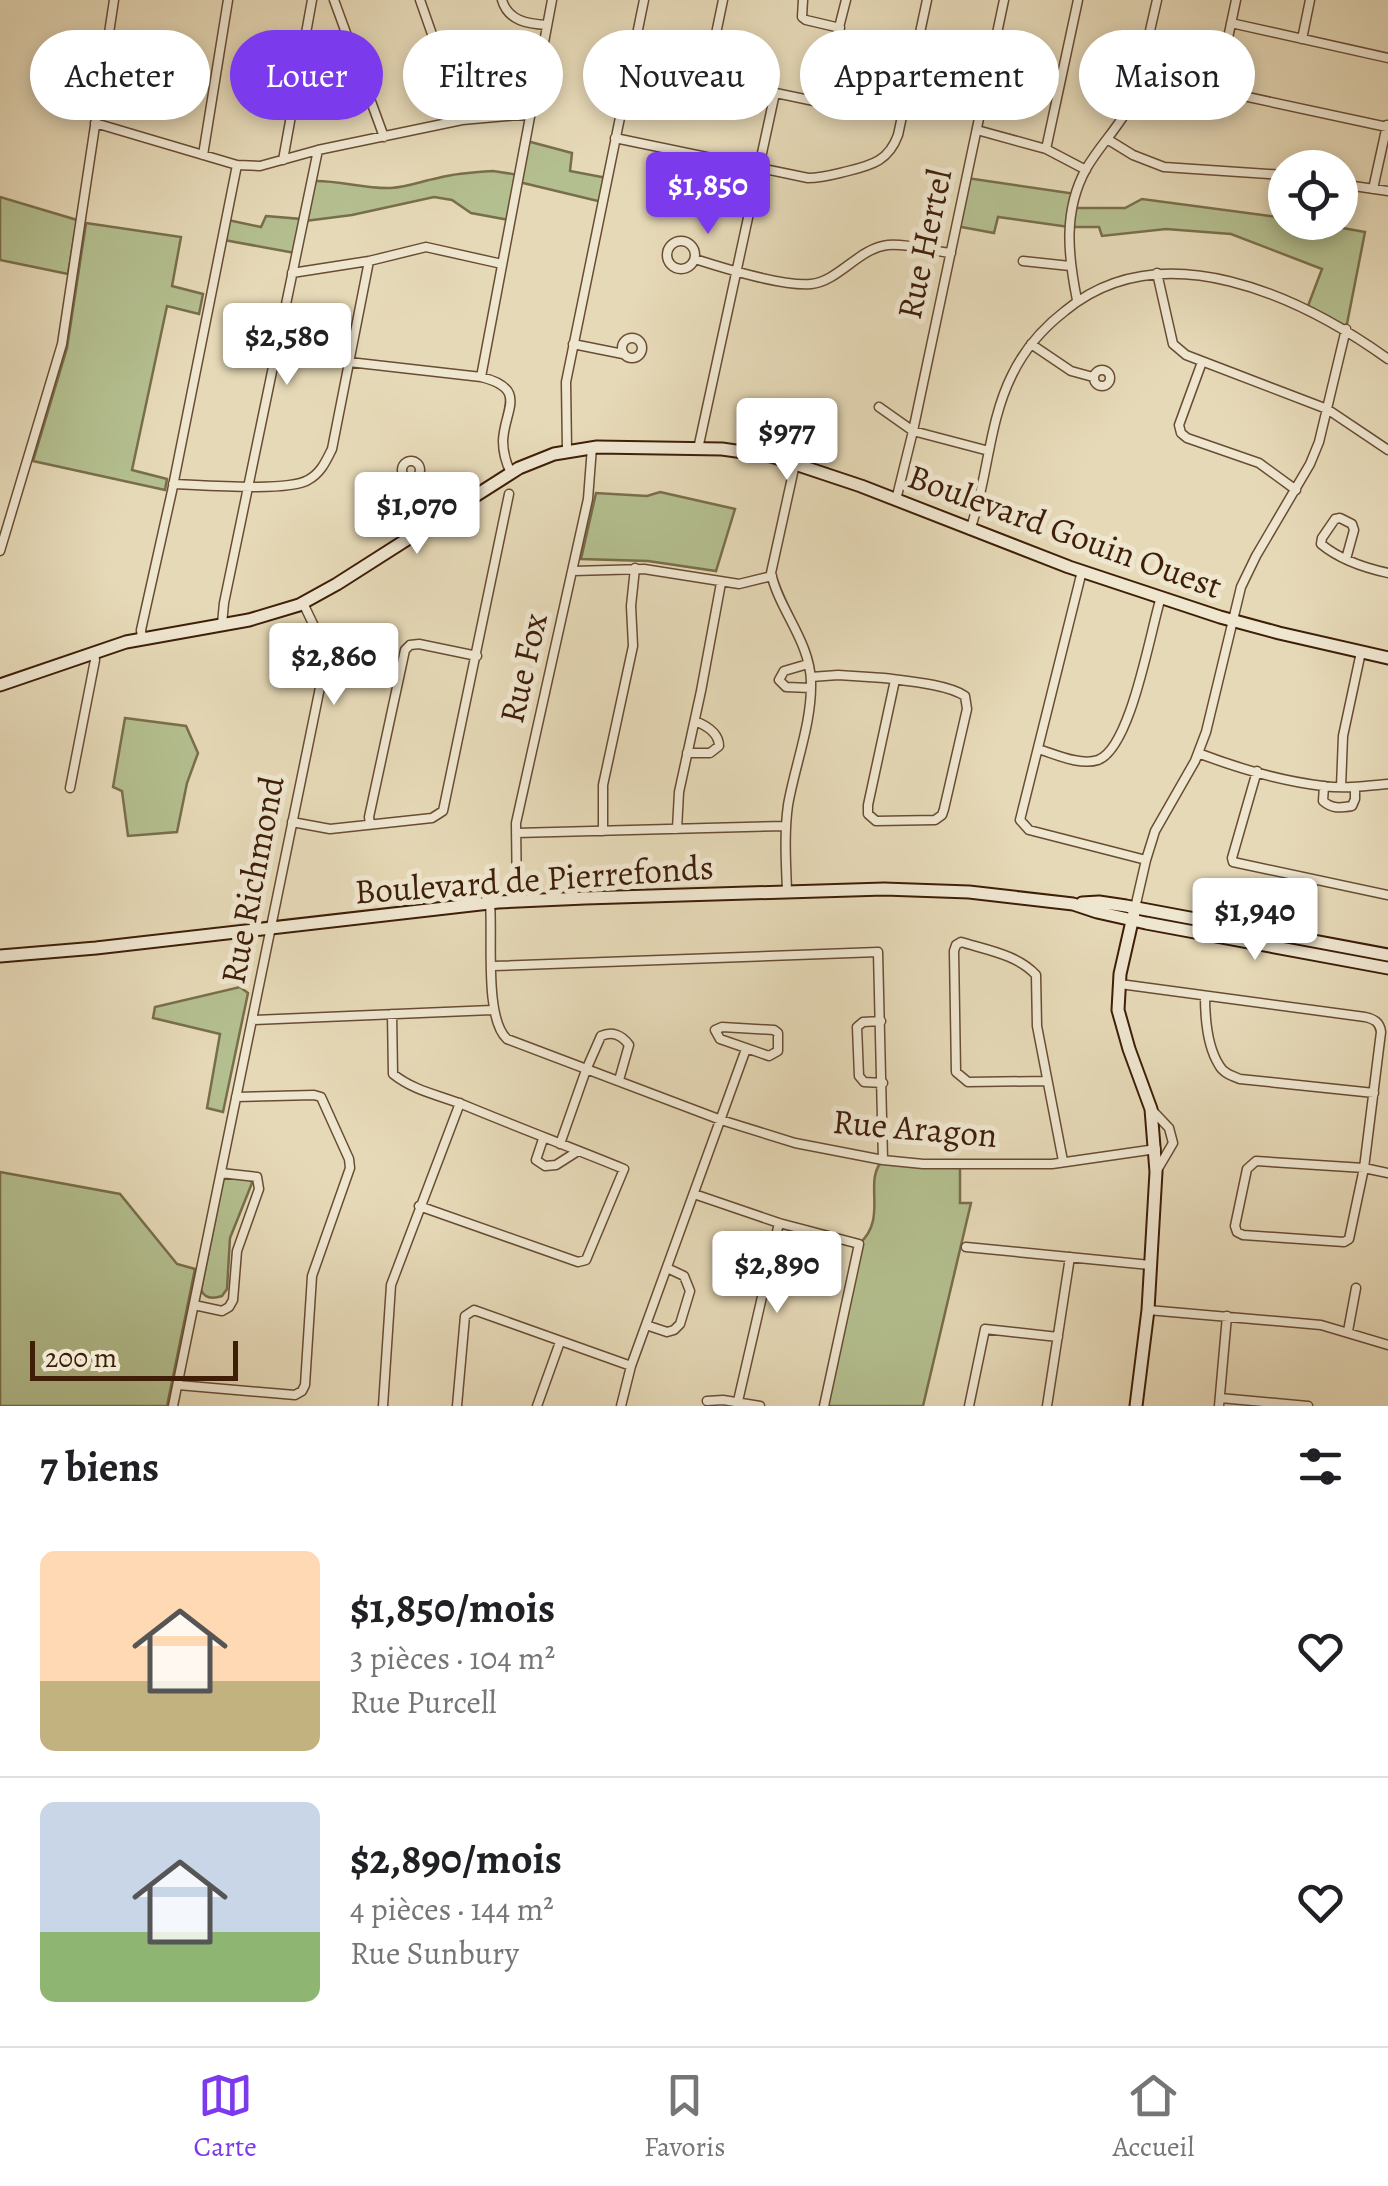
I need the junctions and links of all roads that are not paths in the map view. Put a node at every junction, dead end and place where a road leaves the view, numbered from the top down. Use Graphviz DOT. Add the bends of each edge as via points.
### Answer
graph roads {
  1 [pos="114,0"];
  2 [pos="228,0"];
  3 [pos="312,0"];
  4 [pos="334,0"];
  5 [pos="420,0"];
  6 [pos="502,0"];
  7 [pos="552,0"];
  8 [pos="644,0"];
  9 [pos="723,0"];
  10 [pos="803,0"];
  11 [pos="846,0"];
  12 [pos="927,0"];
  13 [pos="1004,0"];
  14 [pos="1078,0"];
  15 [pos="1157,0"];
  16 [pos="1236,0"];
  17 [pos="1310,0"];
  18 [pos="1231,23"];
  19 [pos="547,25"];
  20 [pos="840,28"];
  21 [pos="430,30"];
  22 [pos="546,30"];
  23 [pos="717,30"];
  24 [pos="1151,30"];
  25 [pos="1229,30"];
  26 [pos="1302,39"];
  27 [pos="1388,58"];
  28 [pos="780,94"];
  29 [pos="1255,98"];
  30 [pos="462,120"];
  31 [pos="529,120"];
  32 [pos="769,120"];
  33 [pos="1120,120"];
  34 [pos="95,123"];
  35 [pos="1388,125"];
  36 [pos="977,130"];
  37 [pos="384,136"];
  38 [pos="616,138"];
  39 [pos="1107,139"];
  40 [pos="318,150"];
  41 [pos="1046,150"];
  42 [pos="203,155"];
  43 [pos="282,160"];
  44 [pos="236,166"];
  45 [pos="758,168"];
  46 [pos="1086,170"];
  47 [pos="1268,174"];
  48 [pos="1358,187"];
  49 [pos="1372,189"];
  50 [pos="1388,192"];
  51 [pos="950,253"];
  52 [pos="695,259"];
  53 [pos="369,261"];
  54 [pos="1023,261"];
  55 [pos="502,264"];
  56 [pos="1070,266"];
  57 [pos="736,271"];
  58 [pos="1157,272"];
  59 [pos="292,273"];
  60 [pos="1077,300"];
  61 [pos="1346,329"];
  62 [pos="573,344"];
  63 [pos="1031,344"];
  64 [pos="623,354"];
  65 [pos="1388,359"];
  66 [pos="349,362"];
  67 [pos="1202,362"];
  68 [pos="481,377"];
  69 [pos="1093,378"];
  70 [pos="879,408"];
  71 [pos="1327,408"];
  72 [pos="913,430"];
  73 [pos="592,447"];
  74 [pos="698,448"];
  75 [pos="568,450"];
  76 [pos="1388,450"];
  77 [pos="989,452"];
  78 [pos="795,464"];
  79 [pos="511,472"];
  80 [pos="408,478"];
  81 [pos="173,484"];
  82 [pos="249,486"];
  83 [pos="1296,490"];
  84 [pos="509,494"];
  85 [pos="896,500"];
  86 [pos="424,527"];
  87 [pos="970,530"];
  88 [pos="0,551"];
  89 [pos="1346,559"];
  90 [pos="635,568"];
  91 [pos="572,570"];
  92 [pos="1082,572"];
  93 [pos="1388,573"];
  94 [pos="772,576"];
  95 [pos="721,583"];
  96 [pos="1160,597"];
  97 [pos="303,603"];
  98 [pos="1232,620"];
  99 [pos="222,624"];
  100 [pos="142,638"];
  101 [pos="94,652"];
  102 [pos="1360,652"];
  103 [pos="476,656"];
  104 [pos="1388,658"];
  105 [pos="808,664"];
  106 [pos="811,676"];
  107 [pos="896,680"];
  108 [pos="0,685"];
  109 [pos="811,688"];
  110 [pos="694,721"];
  111 [pos="1038,750"];
  112 [pos="687,753"];
  113 [pos="1198,753"];
  114 [pos="1257,771"];
  115 [pos="1388,784"];
  116 [pos="1324,786"];
  117 [pos="1342,787"];
  118 [pos="1355,787"];
  119 [pos="70,788"];
  120 [pos="292,822"];
  121 [pos="370,824"];
  122 [pos="786,826"];
  123 [pos="676,829"];
  124 [pos="604,831"];
  125 [pos="516,833"];
  126 [pos="1146,860"];
  127 [pos="787,891"];
  128 [pos="1388,895"];
  129 [pos="518,901"];
  130 [pos="490,903"];
  131 [pos="1134,914"];
  132 [pos="269,928"];
  133 [pos="1388,955"];
  134 [pos="0,956"];
  135 [pos="492,966"];
  136 [pos="1388,968"];
  137 [pos="1120,984"];
  138 [pos="1205,996"];
  139 [pos="492,1010"];
  140 [pos="392,1014"];
  141 [pos="252,1020"];
  142 [pos="880,1022"];
  143 [pos="746,1049"];
  144 [pos="586,1070"];
  145 [pos="619,1080"];
  146 [pos="1047,1081"];
  147 [pos="883,1084"];
  148 [pos="1374,1093"];
  149 [pos="236,1097"];
  150 [pos="460,1104"];
  151 [pos="1151,1109"];
  152 [pos="721,1120"];
  153 [pos="543,1138"];
  154 [pos="560,1144"];
  155 [pos="1156,1149"];
  156 [pos="579,1150"];
  157 [pos="883,1160"];
  158 [pos="1063,1161"];
  159 [pos="1364,1168"];
  160 [pos="221,1172"];
  161 [pos="1156,1172"];
  162 [pos="1388,1172"];
  163 [pos="694,1194"];
  164 [pos="419,1206"];
  165 [pos="779,1223"];
  166 [pos="966,1247"];
  167 [pos="1070,1257"];
  168 [pos="1150,1264"];
  169 [pos="667,1268"];
  170 [pos="1356,1288"];
  171 [pos="194,1305"];
  172 [pos="1148,1310"];
  173 [pos="1227,1316"];
  174 [pos="646,1325"];
  175 [pos="1348,1330"];
  176 [pos="1058,1337"];
  177 [pos="560,1342"];
  178 [pos="1388,1344"];
  179 [pos="631,1366"];
  180 [pos="178,1385"];
  181 [pos="707,1400"];
  182 [pos="738,1401"];
  183 [pos="1220,1402"];
  184 [pos="174,1406"];
  185 [pos="383,1406"];
  186 [pos="458,1406"];
  187 [pos="537,1406"];
  188 [pos="621,1406"];
  189 [pos="760,1406"];
  190 [pos="824,1406"];
  191 [pos="969,1406"];
  192 [pos="1047,1406"];
  193 [pos="1136,1406"];
  194 [pos="1308,1406"];
  1 -- 34 [label="street"];
  2 -- 42 [label="street"];
  3 -- 43 [label="street"];
  4 -- 37 [label="street"];
  5 -- 21 [label="street"];
  6 -- 19 [label="street" via="519,21"];
  7 -- 19 [label="street"];
  8 -- 38 [label="street"];
  9 -- 23 [label="street"];
  10 -- 20 [label="street" via="806,20"];
  11 -- 20 [label="street"];
  12 -- 45 [label="street" via="898,134 884,158 820,178"];
  13 -- 36 [label="street, Rue Hertel"];
  14 -- 41 [label="street"];
  15 -- 24 [label="street"];
  16 -- 18 [label="street"];
  17 -- 26 [label="street"];
  18 -- 25 [label="street"];
  18 -- 26 [label="street"];
  19 -- 22 [label="street"];
  20 -- 28 [label="street" via="819,98"];
  26 -- 27 [label="street"];
  29 -- 35 [label="street"];
  30 -- 37 [label="street"];
  31 -- 55 [label="street"];
  32 -- 45 [label="street"];
  33 -- 39 [label="street"];
  34 -- 42 [label="street"];
  34 -- 88 [label="street" via="62,344"];
  35 -- 49 [label="street"];
  36 -- 41 [label="street"];
  36 -- 51 [label="street, Rue Hertel"];
  37 -- 40 [label="street"];
  38 -- 45 [label="street"];
  38 -- 62 [label="street"];
  39 -- 46 [label="street"];
  39 -- 47 [label="street" via="1164,167"];
  40 -- 43 [label="street"];
  40 -- 59 [label="street"];
  41 -- 46 [label="street"];
  42 -- 44 [label="street"];
  43 -- 44 [label="street"];
  44 -- 81 [label="street"];
  45 -- 57 [label="street"];
  46 -- 56 [label="street" via="1070,220"];
  48 -- 49 [label="street"];
  49 -- 50 [label="street"];
  51 -- 57 [label="street" via="886,245 808,284"];
  51 -- 72 [label="street, Rue Hertel"];
  52 -- 57 [label="street"];
  53 -- 55 [label="street" via="426,247"];
  53 -- 59 [label="street"];
  53 -- 66 [label="street"];
  54 -- 56 [label="street"];
  55 -- 68 [label="street"];
  56 -- 60 [label="street"];
  57 -- 74 [label="street"];
  58 -- 60 [label="street"];
  58 -- 61 [label="street" via="1213,276"];
  58 -- 67 [label="street" via="1174,344"];
  59 -- 82 [label="street"];
  60 -- 63 [label="street"];
  61 -- 65 [label="street"];
  61 -- 71 [label="street"];
  62 -- 64 [label="street"];
  62 -- 75 [label="street" via="566,382"];
  63 -- 69 [label="street"];
  63 -- 77 [label="street" via="1004,393"];
  66 -- 68 [label="street"];
  66 -- 82 [label="street" via="332,449 322,468 297,485"];
  67 -- 71 [label="street"];
  67 -- 83 [label="street" via="1181,433 1259,463"];
  68 -- 79 [label="street" via="502,384 510,398 503,442"];
  70 -- 72 [label="street"];
  71 -- 76 [label="street"];
  71 -- 83 [label="street"];
  72 -- 77 [label="street"];
  72 -- 85 [label="street, Rue Hertel"];
  73 -- 74 [label="street, Boulevard Gouin Ouest"];
  73 -- 75 [label="street, Boulevard Gouin Ouest"];
  73 -- 91 [label="street, Rue Fox"];
  74 -- 78 [label="street, Boulevard Gouin Ouest" via="753,452"];
  75 -- 79 [label="street, Boulevard Gouin Ouest"];
  77 -- 87 [label="street"];
  78 -- 85 [label="street, Boulevard Gouin Ouest"];
  78 -- 94 [label="street"];
  79 -- 86 [label="street, Boulevard Gouin Ouest"];
  80 -- 86 [label="street"];
  81 -- 82 [label="street"];
  81 -- 100 [label="street"];
  82 -- 99 [label="street"];
  83 -- 98 [label="street" via="1249,568"];
  84 -- 103 [label="street"];
  85 -- 87 [label="street, Boulevard Gouin Ouest"];
  86 -- 97 [label="street, Boulevard Gouin Ouest"];
  87 -- 92 [label="street, Boulevard Gouin Ouest"];
  89 -- 89 [label="street" via="1321,544 1340,518 1354,530"];
  89 -- 93 [label="street"];
  90 -- 91 [label="street"];
  90 -- 95 [label="street"];
  90 -- 124 [label="street" via="633,646 602,788"];
  91 -- 125 [label="street, Rue Fox"];
  92 -- 96 [label="street, Boulevard Gouin Ouest"];
  92 -- 111 [label="street"];
  94 -- 95 [label="street"];
  94 -- 105 [label="street"];
  95 -- 110 [label="street"];
  96 -- 98 [label="street, Boulevard Gouin Ouest"];
  96 -- 111 [label="street" via="1130,716 1108,754 1080,761"];
  97 -- 99 [label="street, Boulevard Gouin Ouest"];
  97 -- 120 [label="street, Rue Richmond" via="325,656"];
  98 -- 102 [label="street, Boulevard Gouin Ouest"];
  98 -- 113 [label="street"];
  99 -- 100 [label="street, Boulevard Gouin Ouest"];
  100 -- 101 [label="street, Boulevard Gouin Ouest"];
  101 -- 108 [label="street, Boulevard Gouin Ouest"];
  101 -- 119 [label="street"];
  102 -- 104 [label="street, Boulevard Gouin Ouest"];
  102 -- 117 [label="street" via="1344,730"];
  103 -- 121 [label="street" via="443,811"];
  103 -- 121 [label="street" via="419,644 405,650"];
  105 -- 106 [label="street"];
  105 -- 109 [label="street" via="784,670 779,680"];
  106 -- 107 [label="street"];
  106 -- 109 [label="street"];
  107 -- 107 [label="street" via="868,814 876,821 935,820 943,812 968,701 958,692"];
  109 -- 122 [label="street"];
  110 -- 112 [label="street"];
  110 -- 112 [label="street" via="715,734 719,746"];
  111 -- 126 [label="street" via="1020,820 1024,827"];
  112 -- 123 [label="street"];
  113 -- 114 [label="street"];
  113 -- 126 [label="street"];
  114 -- 116 [label="street"];
  114 -- 128 [label="street" via="1233,862"];
  115 -- 118 [label="street"];
  116 -- 117 [label="street"];
  116 -- 118 [label="street" via="1322,801 1338,808 1352,806"];
  117 -- 118 [label="street"];
  120 -- 121 [label="street" via="330,829"];
  120 -- 132 [label="street, Rue Richmond"];
  122 -- 123 [label="street"];
  122 -- 127 [label="street"];
  123 -- 124 [label="street"];
  124 -- 125 [label="street"];
  125 -- 129 [label="street, Rue Fox"];
  126 -- 131 [label="street"];
  127 -- 129 [label="street, Boulevard de Pierrefonds"];
  127 -- 131 [label="street, Boulevard de Pierrefonds" via="940,890"];
  129 -- 130 [label="street, Boulevard de Pierrefonds"];
  130 -- 132 [label="street, Boulevard de Pierrefonds"];
  130 -- 135 [label="street"];
  131 -- 133 [label="street, Boulevard de Pierrefonds"];
  131 -- 136 [label="street, Boulevard de Pierrefonds"];
  131 -- 137 [label="street"];
  132 -- 134 [label="street, Boulevard de Pierrefonds"];
  132 -- 141 [label="street, Rue Richmond"];
  135 -- 139 [label="street"];
  135 -- 142 [label="street" via="878,952"];
  137 -- 138 [label="street"];
  137 -- 151 [label="street" via="1120,1021"];
  138 -- 148 [label="street" via="1213,1050 1228,1074"];
  138 -- 148 [label="street" via="1376,1020 1381,1032"];
  139 -- 140 [label="street"];
  139 -- 144 [label="street, Rue Aragon" via="506,1039"];
  140 -- 141 [label="street"];
  140 -- 150 [label="street" via="393,1074"];
  141 -- 149 [label="street, Rue Richmond"];
  142 -- 147 [label="street"];
  142 -- 147 [label="street" via="857,1027 858,1076"];
  143 -- 143 [label="street" via="774,1055 778,1033 715,1030 720,1039"];
  143 -- 152 [label="street"];
  144 -- 145 [label="street, Rue Aragon"];
  144 -- 145 [label="street" via="601,1036 624,1037 629,1045"];
  144 -- 154 [label="street"];
  145 -- 152 [label="street, Rue Aragon"];
  146 -- 146 [label="street" via="1036,975 1002,954 956,945 956,1072 968,1082"];
  146 -- 158 [label="street"];
  147 -- 157 [label="street"];
  148 -- 159 [label="street"];
  149 -- 160 [label="street, Rue Richmond"];
  149 -- 180 [label="street" via="320,1098 350,1168 312,1276 302,1392"];
  150 -- 153 [label="street"];
  150 -- 164 [label="street"];
  151 -- 155 [label="street"];
  151 -- 161 [label="street" via="1173,1142"];
  152 -- 157 [label="street, Rue Aragon" via="795,1144"];
  152 -- 163 [label="street"];
  153 -- 154 [label="street"];
  153 -- 156 [label="street" via="536,1160 546,1166"];
  154 -- 156 [label="street"];
  155 -- 158 [label="street, Rue Aragon"];
  155 -- 161 [label="street"];
  156 -- 164 [label="street" via="624,1168 586,1260"];
  157 -- 158 [label="street, Rue Aragon"];
  159 -- 159 [label="street" via="1344,1242 1243,1235 1235,1226 1247,1169 1256,1161"];
  159 -- 162 [label="street"];
  160 -- 171 [label="street, Rue Richmond"];
  160 -- 171 [label="street" via="257,1177 259,1189 240,1238 229,1308"];
  161 -- 168 [label="street"];
  163 -- 165 [label="street"];
  163 -- 169 [label="street"];
  164 -- 185 [label="street" via="391,1284"];
  165 -- 182 [label="street"];
  165 -- 190 [label="street" via="859,1244"];
  166 -- 167 [label="street"];
  167 -- 168 [label="street"];
  167 -- 176 [label="street"];
  168 -- 172 [label="street"];
  169 -- 174 [label="street"];
  169 -- 174 [label="street" via="684,1276 690,1291 680,1324 667,1332"];
  170 -- 175 [label="street"];
  171 -- 180 [label="street, Rue Richmond"];
  172 -- 173 [label="street"];
  172 -- 193 [label="street"];
  173 -- 175 [label="street"];
  173 -- 183 [label="street"];
  174 -- 179 [label="street"];
  175 -- 178 [label="street"];
  176 -- 191 [label="street" via="984,1329"];
  176 -- 192 [label="street"];
  177 -- 179 [label="street"];
  177 -- 186 [label="street" via="469,1312"];
  177 -- 187 [label="street"];
  179 -- 188 [label="street"];
  180 -- 184 [label="street, Rue Richmond"];
  181 -- 182 [label="street"];
  182 -- 189 [label="street"];
  183 -- 194 [label="street"];
}
